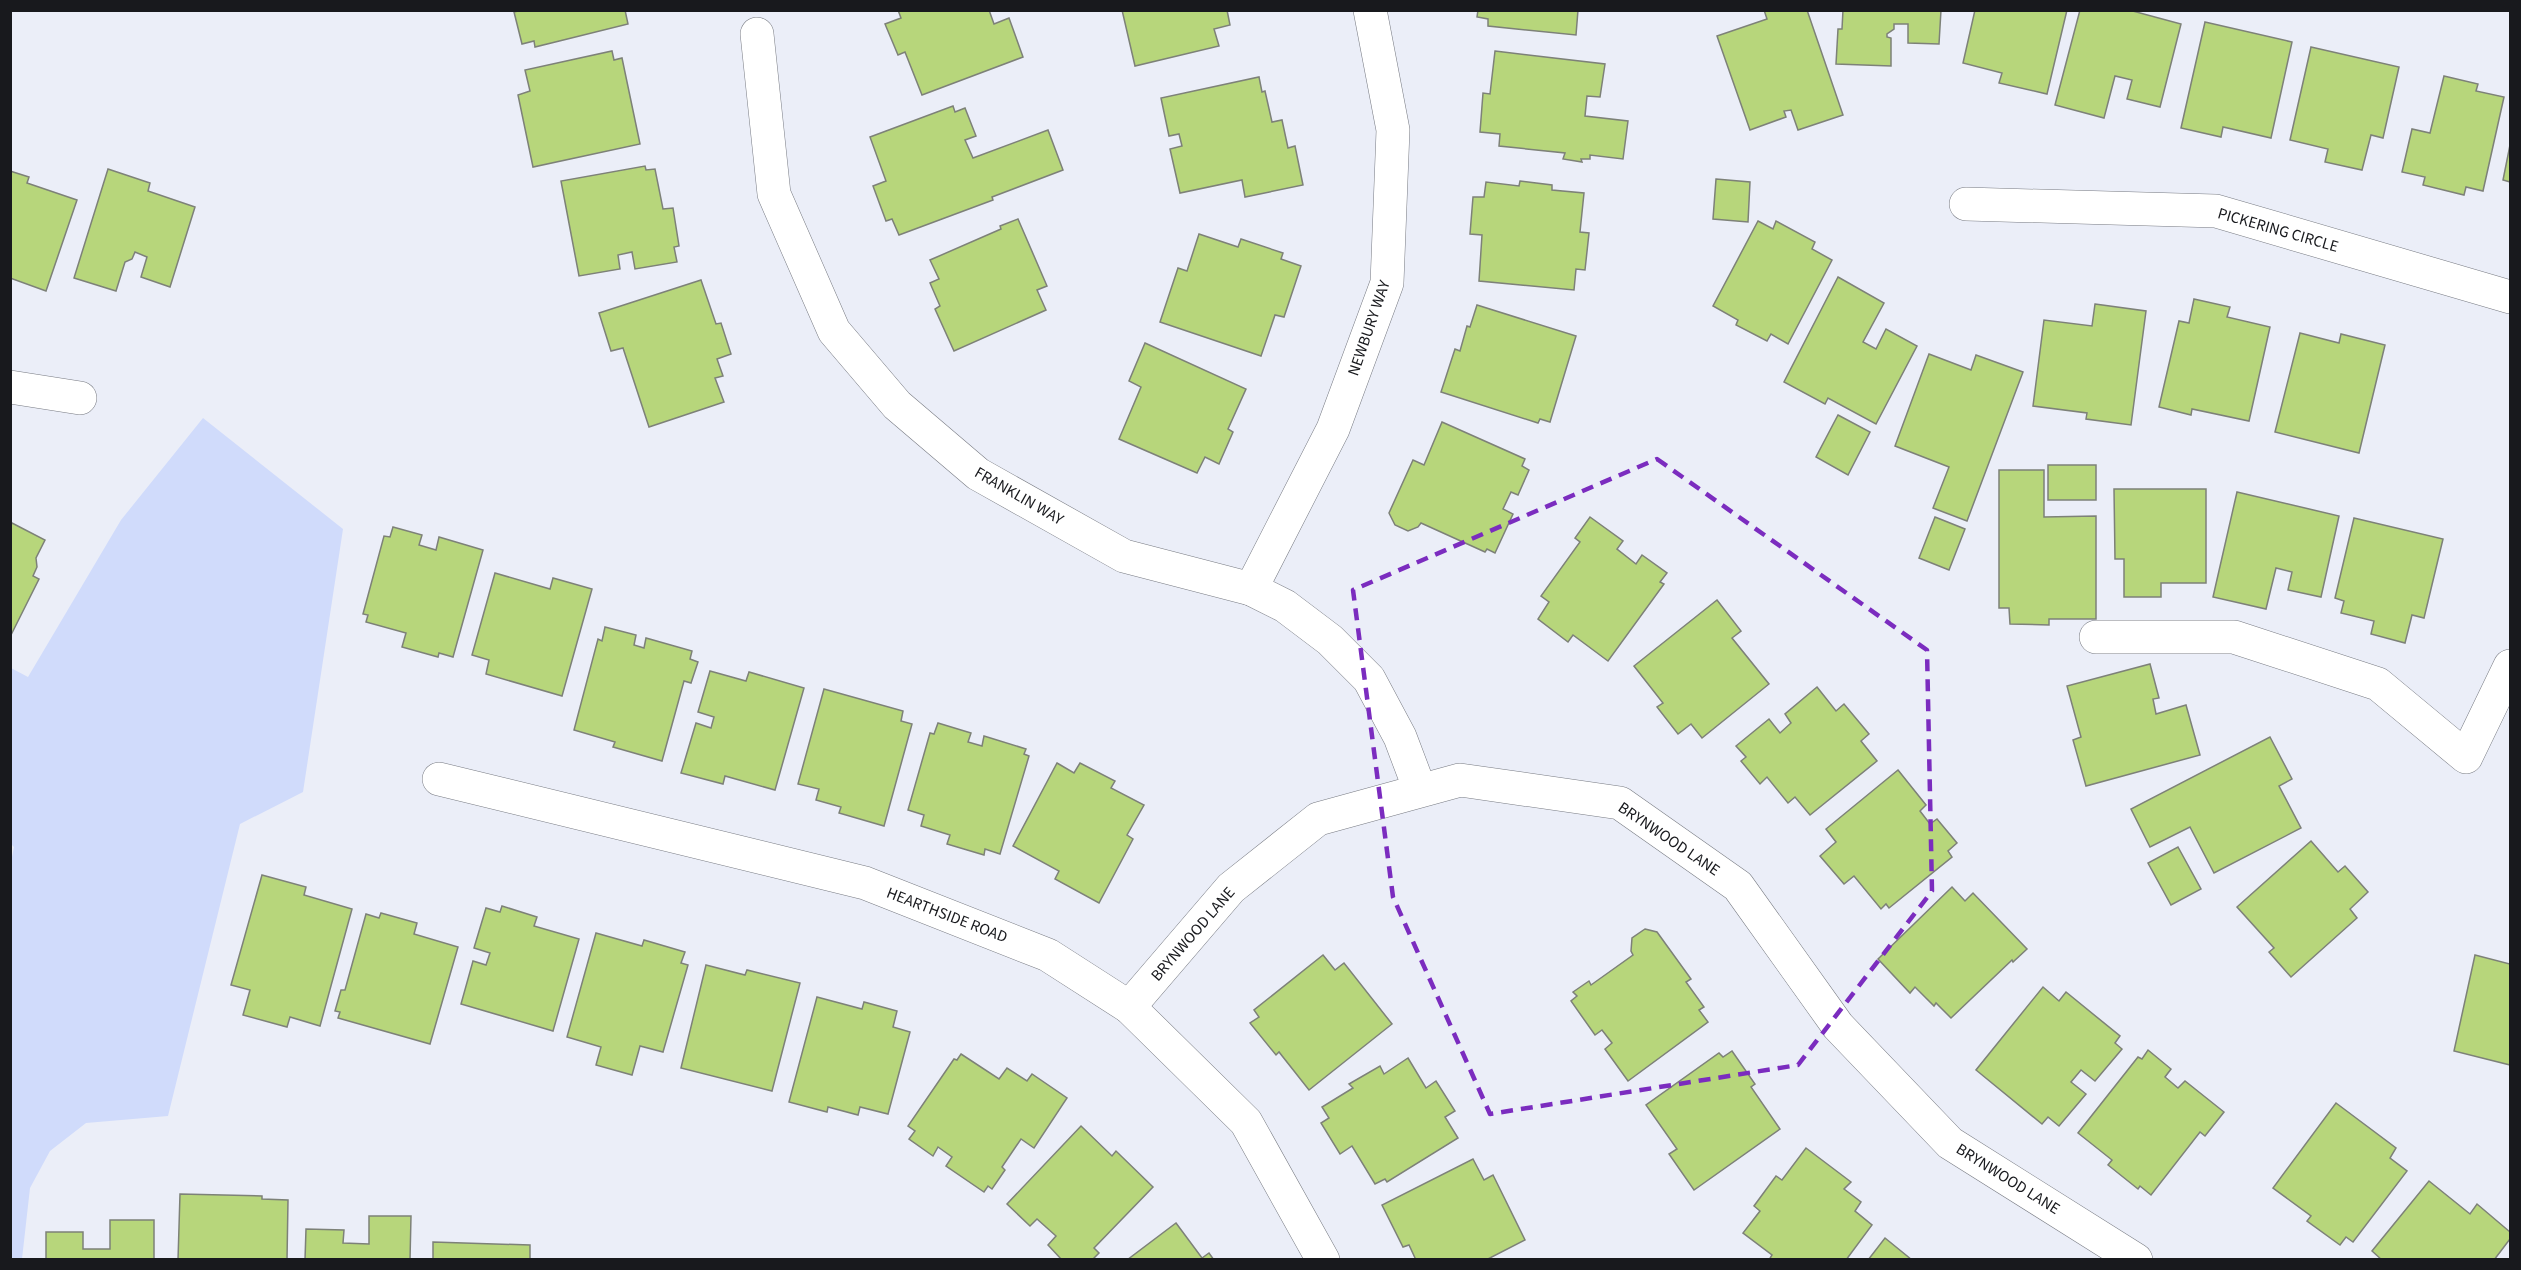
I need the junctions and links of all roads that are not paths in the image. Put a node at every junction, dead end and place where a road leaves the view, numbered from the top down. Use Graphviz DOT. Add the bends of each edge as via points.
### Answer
graph roads {
  1 [pos="1370,10"];
  2 [pos="757,34"];
  3 [pos="1966,204"];
  4 [pos="2511,297"];
  5 [pos="10,387"];
  6 [pos="80,398"];
  7 [pos="1251,588"];
  8 [pos="2096,637"];
  9 [pos="2511,666"];
  10 [pos="439,779"];
  11 [pos="1420,790"];
  12 [pos="1129,1006"];
  13 [pos="1323,1260"];
  14 [pos="2136,1260"];
  1 -- 7 [label="street, NEWBURY WAY" via="1393,130 1387,283 1333,429"];
  2 -- 7 [label="street, FRANKLIN WAY" via="774,194 834,331 897,405 978,474 1124,556"];
  3 -- 4 [label="street, PICKERING CIRCLE" via="2216,211"];
  5 -- 6 [label="street"];
  7 -- 11 [label="street, FRANKLIN WAY" via="1285,606 1330,640 1369,679 1400,737"];
  8 -- 9 [label="street" via="2234,637 2378,684 2466,757"];
  10 -- 12 [label="street, HEARTHSIDE ROAD" via="865,883 1048,955"];
  11 -- 12 [label="street, BRYNWOOD LANE" via="1318,819 1231,888"];
  11 -- 14 [label="street, BRYNWOOD LANE" via="1460,780 1620,803 1738,886 1838,1026 1950,1143"];
  12 -- 13 [label="street, HEARTHSIDE ROAD" via="1246,1122"];
}
